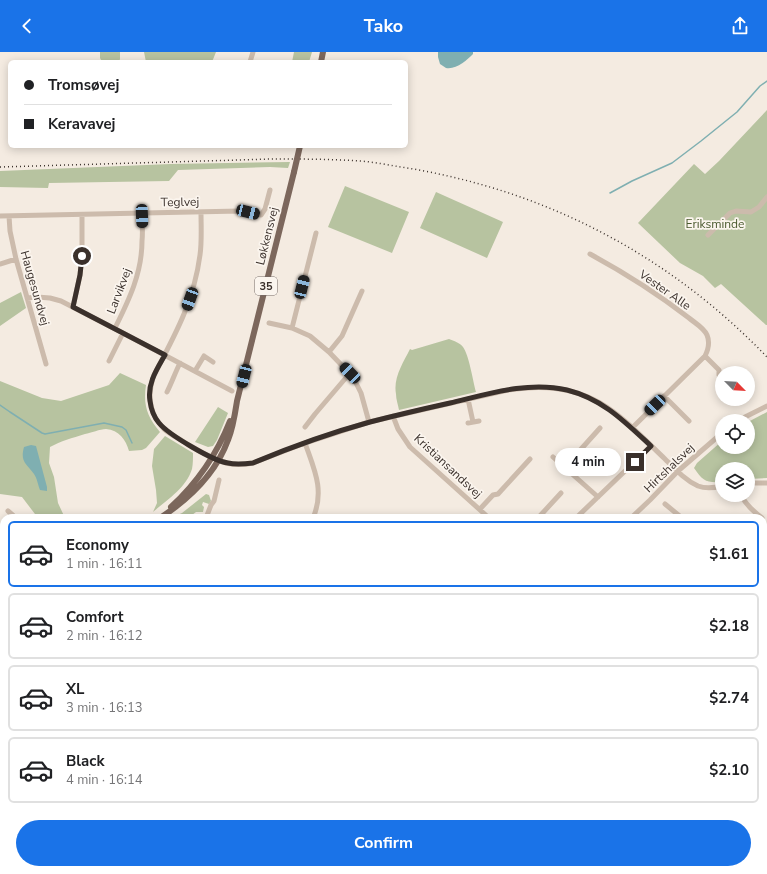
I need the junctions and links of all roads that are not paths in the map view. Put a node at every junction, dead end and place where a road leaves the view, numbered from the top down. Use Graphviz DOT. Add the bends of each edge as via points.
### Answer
graph roads {
  1 [pos="300,148"];
  2 [pos="270,190"];
  3 [pos="767,197"];
  4 [pos="200,212"];
  5 [pos="142,213"];
  6 [pos="82,214"];
  7 [pos="0,216"];
  8 [pos="9,216"];
  9 [pos="316,234"];
  10 [pos="708,235"];
  11 [pos="590,254"];
  12 [pos="16,259"];
  13 [pos="0,264"];
  14 [pos="362,291"];
  15 [pos="27,298"];
  16 [pos="73,307"];
  17 [pos="269,323"];
  18 [pos="115,328"];
  19 [pos="292,328"];
  20 [pos="123,333"];
  21 [pos="329,352"];
  22 [pos="165,355"];
  23 [pos="705,356"];
  24 [pos="109,361"];
  25 [pos="214,362"];
  26 [pos="180,363"];
  27 [pos="46,364"];
  28 [pos="715,366"];
  29 [pos="195,371"];
  30 [pos="350,373"];
  31 [pos="232,391"];
  32 [pos="167,392"];
  33 [pos="664,396"];
  34 [pos="468,399"];
  35 [pos="767,406"];
  36 [pos="749,414"];
  37 [pos="394,416"];
  38 [pos="369,422"];
  39 [pos="473,422"];
  40 [pos="689,422"];
  41 [pos="305,427"];
  42 [pos="600,428"];
  43 [pos="632,428"];
  44 [pos="715,439"];
  45 [pos="304,443"];
  46 [pos="651,446"];
  47 [pos="553,457"];
  48 [pos="215,459"];
  49 [pos="530,459"];
  50 [pos="564,467"];
  51 [pos="678,471"];
  52 [pos="219,480"];
  53 [pos="755,483"];
  54 [pos="767,483"];
  55 [pos="715,487"];
  56 [pos="561,493"];
  57 [pos="598,497"];
  58 [pos="744,502"];
  59 [pos="665,504"];
  60 [pos="480,509"];
  61 [pos="8,511"];
  62 [pos="11,514"];
  63 [pos="165,514"];
  64 [pos="208,514"];
  65 [pos="314,514"];
  66 [pos="485,514"];
  67 [pos="542,514"];
  68 [pos="580,514"];
  69 [pos="635,514"];
  70 [pos="677,514"];
  71 [pos="756,514"];
  1 -- 48 [label="main road, Løkkensvej / 35, bridge" via="235,416 229,436"];
  2 -- 4 [label="street, Teglvej" via="266,209 261,215 244,212"];
  3 -- 10 [label="street" via="751,212 730,213"];
  4 -- 5 [label="street, Teglvej"];
  4 -- 22 [label="street" via="200,253 195,284 185,313"];
  5 -- 6 [label="street, Teglvej"];
  5 -- 18 [label="street, Larvikvej" via="138,273 134,288"];
  6 -- 8 [label="street, Teglvej"];
  6 -- 16 [label="street" via="82,256"];
  7 -- 8 [label="street, Teglvej"];
  8 -- 12 [label="street, Haugesundvej"];
  9 -- 19 [label="street"];
  11 -- 23 [label="street, Vester Alle" via="638,281 702,329 709,342"];
  12 -- 13 [label="street"];
  12 -- 15 [label="street, Haugesundvej"];
  14 -- 21 [label="street" via="342,336"];
  15 -- 16 [label="street" via="50,298"];
  15 -- 27 [label="street, Haugesundvej"];
  16 -- 18 [label="street"];
  17 -- 19 [label="street"];
  18 -- 20 [label="street"];
  19 -- 21 [label="street" via="310,336"];
  20 -- 22 [label="street"];
  20 -- 24 [label="street"];
  21 -- 30 [label="street"];
  22 -- 26 [label="street"];
  22 -- 48 [label="street" via="151,383 150,400 155,416 165,430"];
  23 -- 28 [label="street"];
  23 -- 33 [label="street"];
  25 -- 29 [label="street" via="204,356"];
  26 -- 29 [label="street"];
  26 -- 32 [label="street"];
  29 -- 31 [label="street"];
  30 -- 38 [label="street" via="361,393"];
  30 -- 41 [label="street"];
  33 -- 40 [label="street"];
  33 -- 43 [label="street"];
  34 -- 37 [label="street"];
  34 -- 39 [label="street"];
  34 -- 43 [label="street" via="523,388 567,390 600,403"];
  35 -- 36 [label="street"];
  37 -- 38 [label="street"];
  37 -- 60 [label="street, Kristiansandsvej" via="398,429 410,446"];
  38 -- 45 [label="street"];
  42 -- 50 [label="street"];
  43 -- 46 [label="street"];
  44 -- 51 [label="street, Hirtshalsvej"];
  45 -- 48 [label="street" via="253,463 227,463"];
  45 -- 65 [label="street" via="319,489"];
  46 -- 51 [label="street"];
  46 -- 57 [label="street"];
  47 -- 50 [label="street"];
  48 -- 63 [label="main road, 35" via="211,471 192,493"];
  49 -- 60 [label="street, Kristiansandsvej" via="498,494 493,495"];
  50 -- 57 [label="street"];
  51 -- 55 [label="street" via="697,485 704,488"];
  51 -- 69 [label="street, Hirtshalsvej"];
  52 -- 64 [label="street"];
  53 -- 54 [label="street"];
  56 -- 67 [label="street"];
  57 -- 68 [label="street"];
  58 -- 71 [label="street"];
  59 -- 70 [label="street"];
  60 -- 66 [label="street, Kristiansandsvej"];
  61 -- 62 [label="street"];
}
